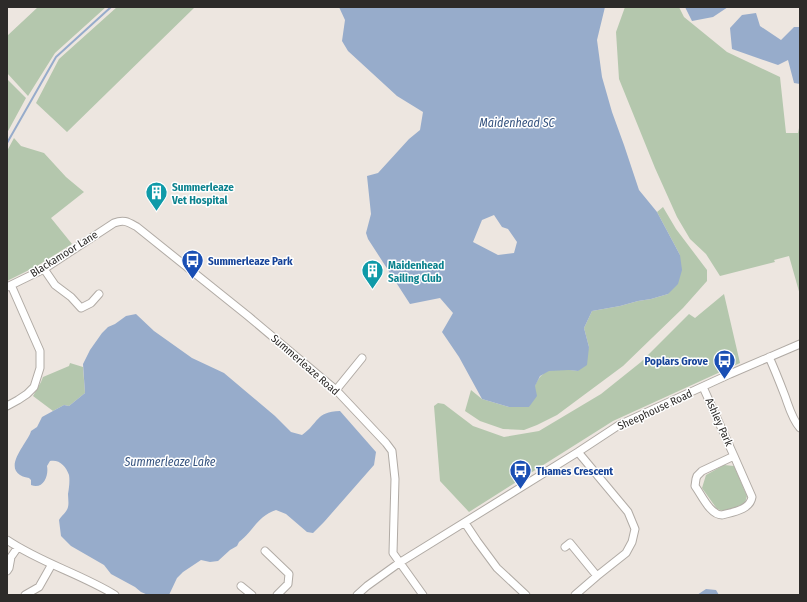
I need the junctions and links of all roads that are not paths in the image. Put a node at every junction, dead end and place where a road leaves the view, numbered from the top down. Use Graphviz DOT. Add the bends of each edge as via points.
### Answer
graph roads {
  1 [pos="120,221"];
  2 [pos="44,269"];
  3 [pos="9,286"];
  4 [pos="99,294"];
  5 [pos="800,344"];
  6 [pos="769,357"];
  7 [pos="362,358"];
  8 [pos="703,387"];
  9 [pos="336,390"];
  10 [pos="7,406"];
  11 [pos="800,428"];
  12 [pos="578,452"];
  13 [pos="734,456"];
  14 [pos="465,523"];
  15 [pos="7,540"];
  16 [pos="567,543"];
  17 [pos="18,547"];
  18 [pos="265,552"];
  19 [pos="400,563"];
  20 [pos="52,564"];
  21 [pos="7,571"];
  22 [pos="597,576"];
  23 [pos="241,586"];
  24 [pos="25,595"];
  25 [pos="115,595"];
  26 [pos="252,595"];
  27 [pos="277,595"];
  28 [pos="357,595"];
  29 [pos="422,595"];
  30 [pos="526,595"];
  31 [pos="575,595"];
  1 -- 2 [label="street, Blackamoor Lane"];
  1 -- 9 [label="street, Summerleaze Road" via="137,227"];
  2 -- 3 [label="street, Blackamoor Lane"];
  2 -- 4 [label="street" via="55,285 71,296 81,308 91,303"];
  3 -- 10 [label="street" via="40,351 40,368 34,386"];
  5 -- 6 [label="street, Sheephouse Road"];
  6 -- 8 [label="street, Sheephouse Road"];
  6 -- 11 [label="street" via="792,416"];
  7 -- 9 [label="street"];
  8 -- 12 [label="street, Sheephouse Road" via="619,425"];
  8 -- 13 [label="street, Ashley Park"];
  9 -- 19 [label="street, Summerleaze Road" via="392,451 395,478 393,553"];
  12 -- 14 [label="street, Sheephouse Road"];
  12 -- 22 [label="street" via="628,512 635,529 626,554"];
  13 -- 13 [label="street, Ashley Park" via="752,497 749,505 742,509 719,515 710,509 697,489 696,479 702,471"];
  14 -- 19 [label="street, Sheephouse Road"];
  14 -- 30 [label="street" via="497,568"];
  15 -- 17 [label="street"];
  16 -- 22 [label="street"];
  17 -- 20 [label="street"];
  17 -- 21 [label="street" via="11,557"];
  18 -- 27 [label="street" via="289,574 288,584"];
  19 -- 28 [label="street, Sheephouse Road"];
  19 -- 29 [label="street, Summerleaze Road"];
  20 -- 24 [label="street" via="39,587"];
  20 -- 25 [label="street"];
  22 -- 31 [label="street"];
  23 -- 26 [label="street"];
}
